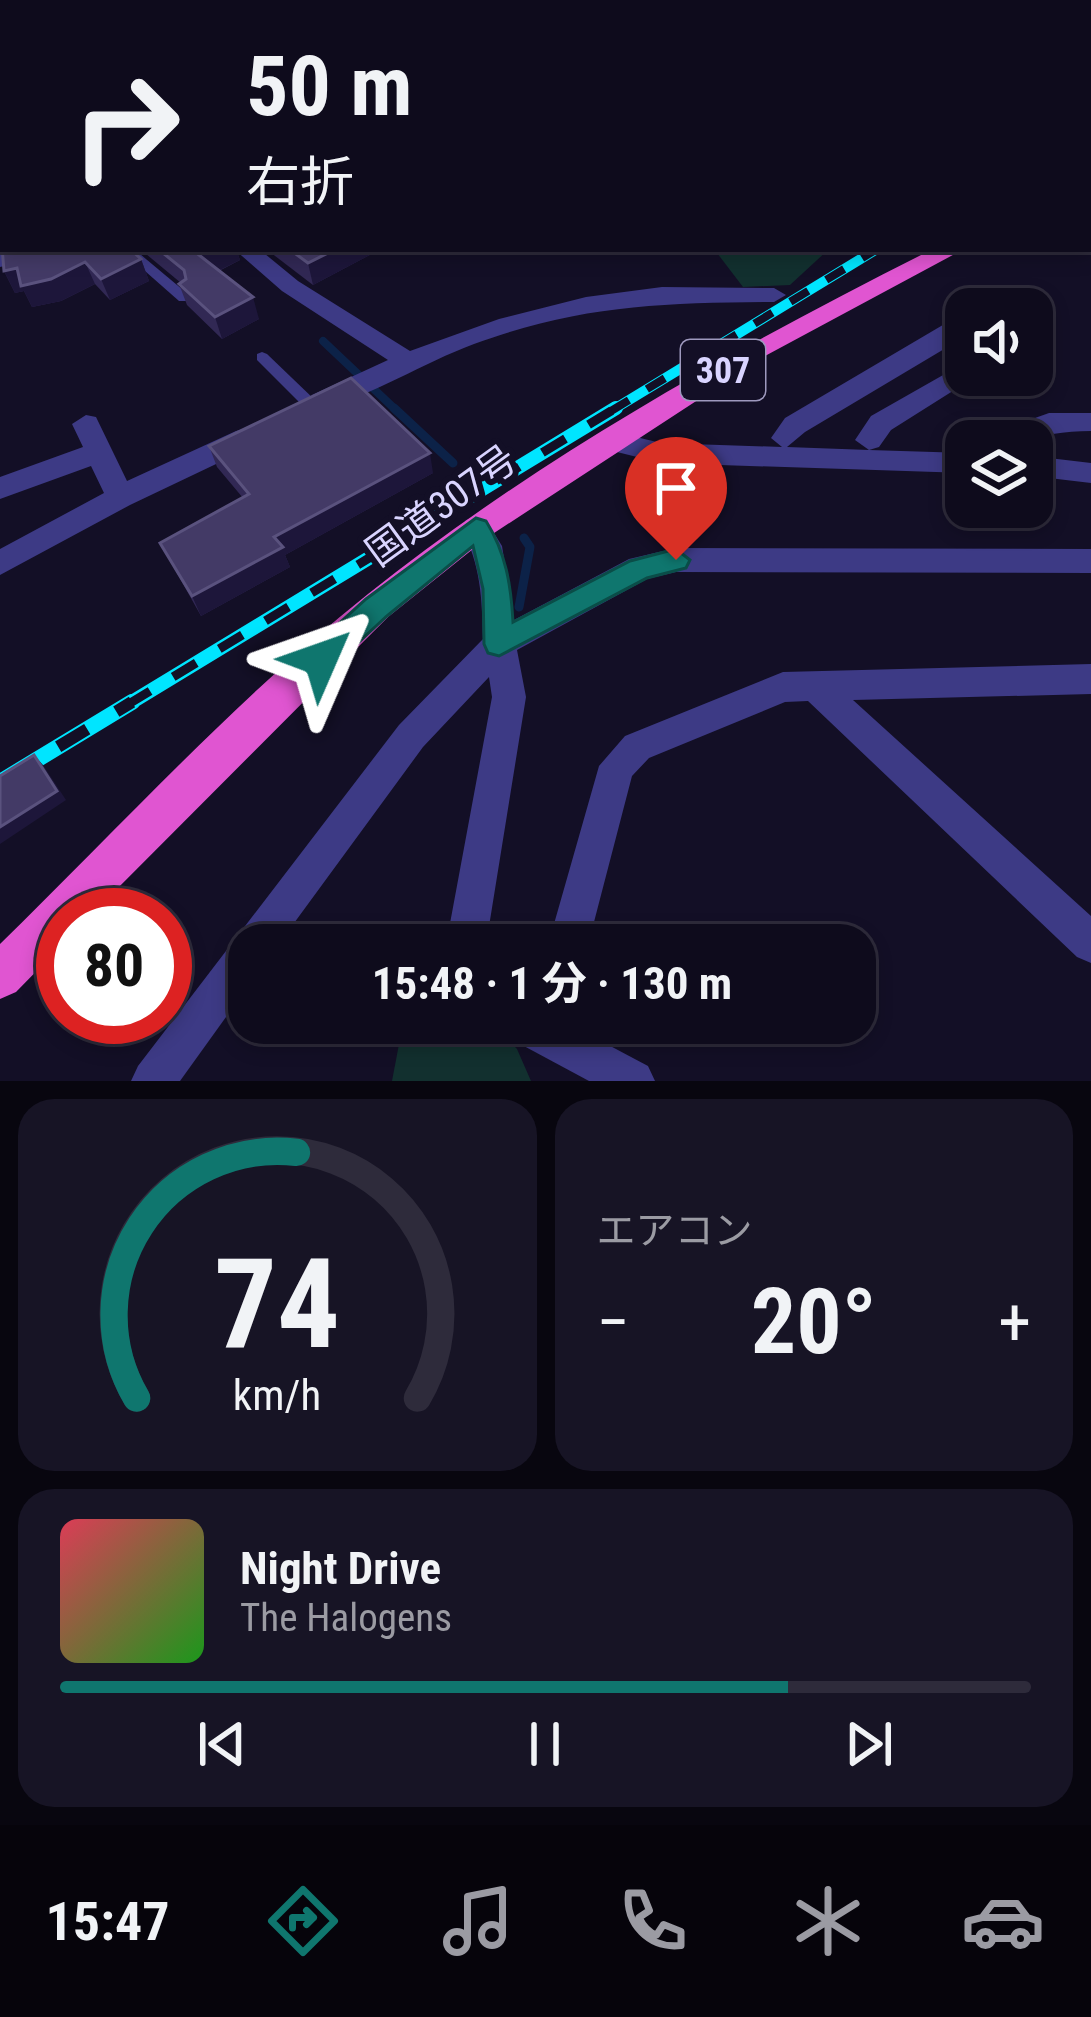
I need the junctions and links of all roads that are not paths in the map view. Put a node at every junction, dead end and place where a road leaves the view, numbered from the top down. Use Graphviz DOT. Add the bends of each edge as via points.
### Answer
graph roads {
  1 [pos="34,252"];
  2 [pos="130,252"];
  3 [pos="249,252"];
  4 [pos="946,252"];
  5 [pos="0,260"];
  6 [pos="773,295"];
  7 [pos="184,298"];
  8 [pos="945,334"];
  9 [pos="262,357"];
  10 [pos="405,359"];
  11 [pos="945,384"];
  12 [pos="291,416"];
  13 [pos="1053,422"];
  14 [pos="1091,422"];
  15 [pos="86,424"];
  16 [pos="785,438"];
  17 [pos="869,440"];
  18 [pos="611,441"];
  19 [pos="945,443"];
  20 [pos="99,452"];
  21 [pos="945,462"];
  22 [pos="1053,468"];
  23 [pos="1091,473"];
  24 [pos="0,488"];
  25 [pos="120,497"];
  26 [pos="476,528"];
  27 [pos="1091,561"];
  28 [pos="0,563"];
  29 [pos="499,644"];
  30 [pos="1091,680"];
  31 [pos="818,688"];
  32 [pos="269,924"];
  33 [pos="470,924"];
  34 [pos="574,924"];
  35 [pos="1091,943"];
  36 [pos="0,976"];
  37 [pos="228,979"];
  38 [pos="568,1044"];
  39 [pos="153,1081"];
  40 [pos="633,1081"];
  1 -- 5 [label="street"];
  2 -- 7 [label="lane"];
  3 -- 10 [label="street"];
  4 -- 18 [label="highway, 国道307号 / 307" via="755,350"];
  6 -- 10 [label="street" via="628,297 486,330"];
  8 -- 16 [label="street"];
  9 -- 12 [label="lane"];
  10 -- 12 [label="street"];
  11 -- 17 [label="street" via="881,423"];
  12 -- 25 [label="street"];
  13 -- 14 [label="street"];
  15 -- 20 [label="street"];
  16 -- 17 [label="street"];
  16 -- 18 [label="street" via="659,432"];
  17 -- 19 [label="street"];
  18 -- 21 [label="street" via="661,453"];
  18 -- 26 [label="highway, 国道307号 / 307"];
  20 -- 24 [label="street"];
  20 -- 25 [label="street"];
  22 -- 23 [label="street"];
  25 -- 28 [label="street"];
  26 -- 29 [label="street" via="497,589"];
  26 -- 36 [label="highway, 国道307号 / 307" via="265,711"];
  27 -- 29 [label="street" via="676,560 640,568"];
  29 -- 32 [label="street" via="411,736"];
  29 -- 33 [label="street" via="509,697"];
  30 -- 31 [label="street"];
  31 -- 34 [label="street" via="759,694 637,747 617,766"];
  31 -- 35 [label="street"];
  37 -- 39 [label="street"];
  38 -- 40 [label="street"];
}
